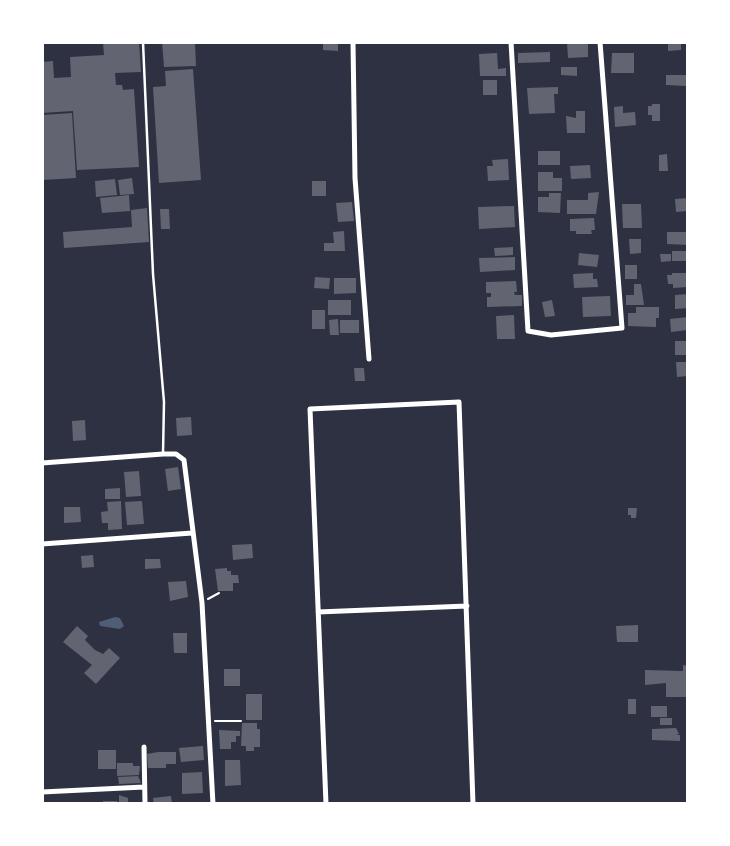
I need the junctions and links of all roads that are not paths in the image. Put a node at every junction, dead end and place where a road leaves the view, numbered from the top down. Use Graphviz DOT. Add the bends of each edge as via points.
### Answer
graph roads {
  1 [pos="143,42"];
  2 [pos="353,42"];
  3 [pos="511,42"];
  4 [pos="600,42"];
  5 [pos="369,359"];
  6 [pos="163,454"];
  7 [pos="42,464"];
  8 [pos="192,533"];
  9 [pos="42,544"];
  10 [pos="467,606"];
  11 [pos="318,612"];
  12 [pos="144,747"];
  13 [pos="144,787"];
  14 [pos="42,792"];
  15 [pos="145,804"];
  16 [pos="213,804"];
  17 [pos="326,804"];
  18 [pos="473,804"];
  1 -- 6 [label="lane" via="153,274 164,402"];
  2 -- 5 [label="street" via="355,178"];
  3 -- 4 [label="street" via="528,331 551,335 622,328"];
  6 -- 7 [label="street"];
  6 -- 8 [label="street" via="176,454 184,460"];
  8 -- 9 [label="street"];
  8 -- 16 [label="street" via="202,603"];
  10 -- 11 [label="street"];
  10 -- 11 [label="street" via="460,402 310,409"];
  10 -- 18 [label="street"];
  11 -- 17 [label="street"];
  12 -- 13 [label="street"];
  13 -- 14 [label="street"];
  13 -- 15 [label="street"];
}
